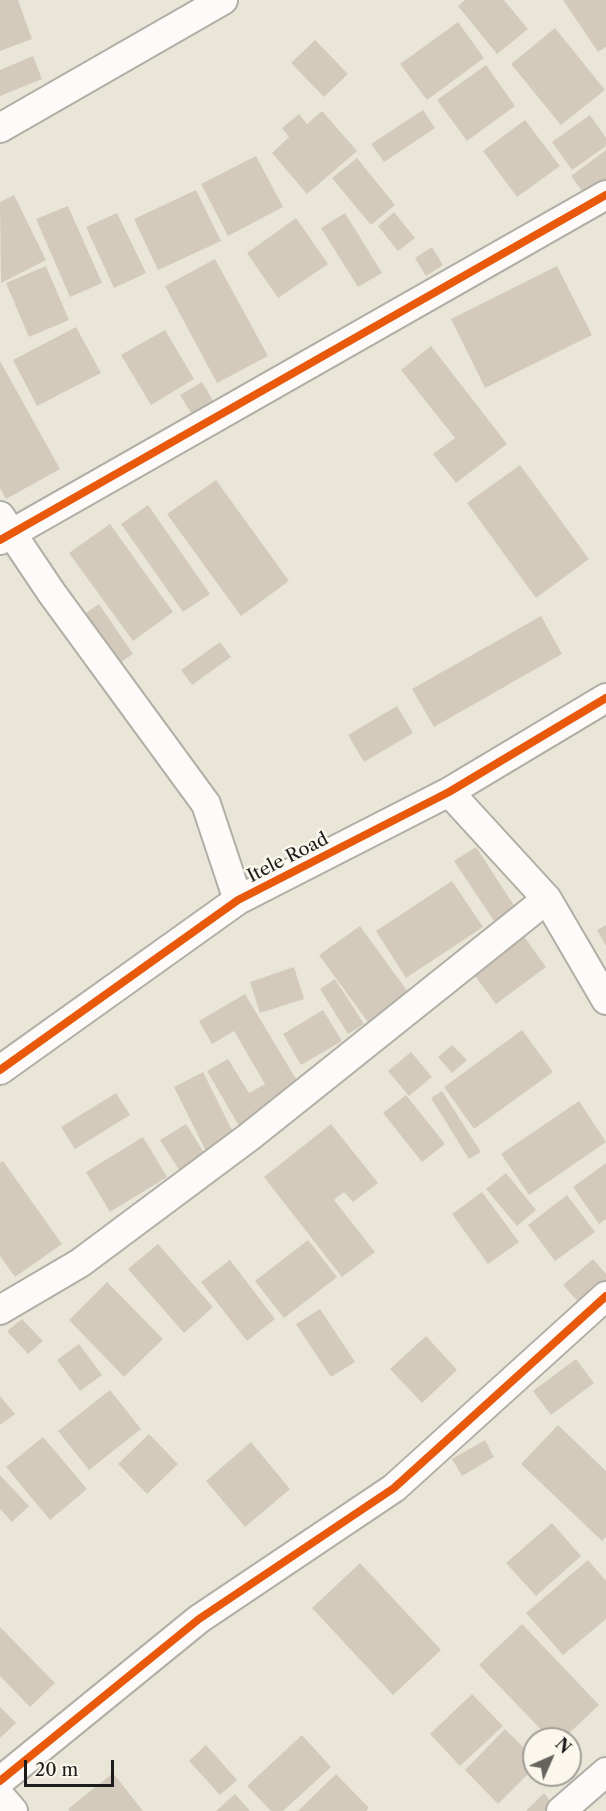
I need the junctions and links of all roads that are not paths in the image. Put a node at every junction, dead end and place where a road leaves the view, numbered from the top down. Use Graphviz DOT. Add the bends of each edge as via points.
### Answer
graph roads {
  1 [pos="223,0"];
  2 [pos="0,129"];
  3 [pos="606,195"];
  4 [pos="4,529"];
  5 [pos="606,698"];
  6 [pos="449,792"];
  7 [pos="547,899"];
  8 [pos="238,900"];
  9 [pos="606,1000"];
  10 [pos="0,1070"];
  11 [pos="606,1296"];
  12 [pos="0,1310"];
  13 [pos="606,1772"];
  14 [pos="0,1781"];
  15 [pos="0,1796"];
  16 [pos="14,1811"];
  17 [pos="561,1811"];
  1 -- 2 [label="street"];
  3 -- 4 [label="street"];
  4 -- 8 [label="street" via="206,804"];
  5 -- 6 [label="street, Itele Road"];
  6 -- 7 [label="street"];
  6 -- 8 [label="street, Itele Road"];
  7 -- 9 [label="street"];
  7 -- 12 [label="street" via="249,1137 80,1263"];
  8 -- 10 [label="street, Itele Road"];
  11 -- 14 [label="street" via="394,1488 199,1619"];
  13 -- 17 [label="street"];
  15 -- 16 [label="street"];
}
